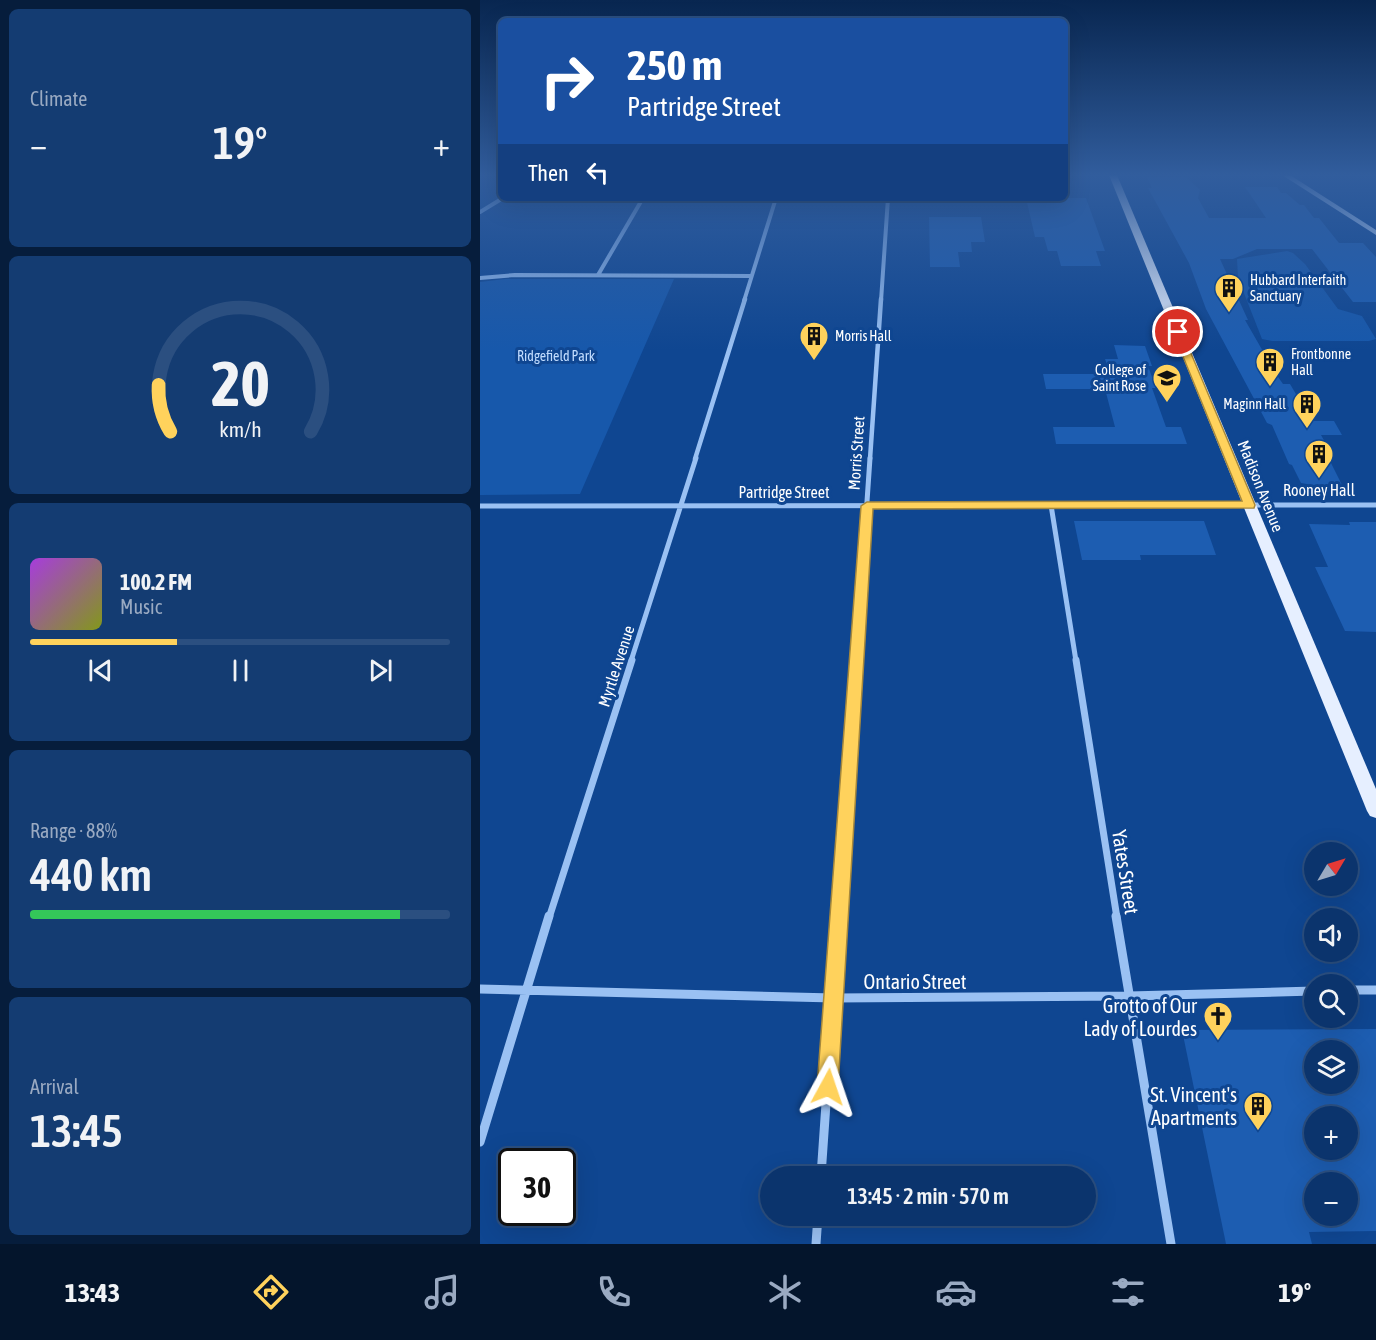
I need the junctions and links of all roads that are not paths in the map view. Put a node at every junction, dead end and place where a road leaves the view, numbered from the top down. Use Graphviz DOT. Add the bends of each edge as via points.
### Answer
graph roads {
  1 [pos="623,233"];
  2 [pos="765,233"];
  3 [pos="886,233"];
  4 [pos="1137,233"];
  5 [pos="598,275"];
  6 [pos="751,276"];
  7 [pos="480,278"];
  8 [pos="1051,505"];
  9 [pos="1249,505"];
  10 [pos="1376,505"];
  11 [pos="480,506"];
  12 [pos="681,506"];
  13 [pos="867,506"];
  14 [pos="1376,811"];
  15 [pos="480,989"];
  16 [pos="526,989"];
  17 [pos="1358,990"];
  18 [pos="1376,990"];
  19 [pos="1304,991"];
  20 [pos="1129,996"];
  21 [pos="834,998"];
  22 [pos="480,1142"];
  23 [pos="822,1166"];
  24 [pos="817,1226"];
  25 [pos="816,1244"];
  26 [pos="1171,1244"];
  1 -- 5 [label="street"];
  2 -- 6 [label="street, Myrtle Avenue"];
  3 -- 13 [label="street, Morris Street"];
  4 -- 9 [label="main road, Madison Avenue"];
  5 -- 6 [label="street"];
  5 -- 7 [label="street"];
  6 -- 12 [label="street, Myrtle Avenue"];
  8 -- 9 [label="street, Partridge Street"];
  8 -- 13 [label="street, Partridge Street"];
  8 -- 20 [label="street, Yates Street"];
  9 -- 10 [label="street, Partridge Street"];
  9 -- 14 [label="main road, Madison Avenue"];
  11 -- 12 [label="street, Partridge Street"];
  12 -- 13 [label="street, Partridge Street"];
  12 -- 16 [label="street, Myrtle Avenue"];
  13 -- 21 [label="street, Morris Street"];
  15 -- 16 [label="street, Ontario Street"];
  16 -- 21 [label="street, Ontario Street"];
  16 -- 22 [label="street, Myrtle Avenue"];
  17 -- 18 [label="street"];
  19 -- 20 [label="street, Ontario Street"];
  20 -- 21 [label="street, Ontario Street"];
  20 -- 26 [label="street, Yates Street"];
  21 -- 23 [label="street, Morris Street"];
  24 -- 25 [label="street"];
}
